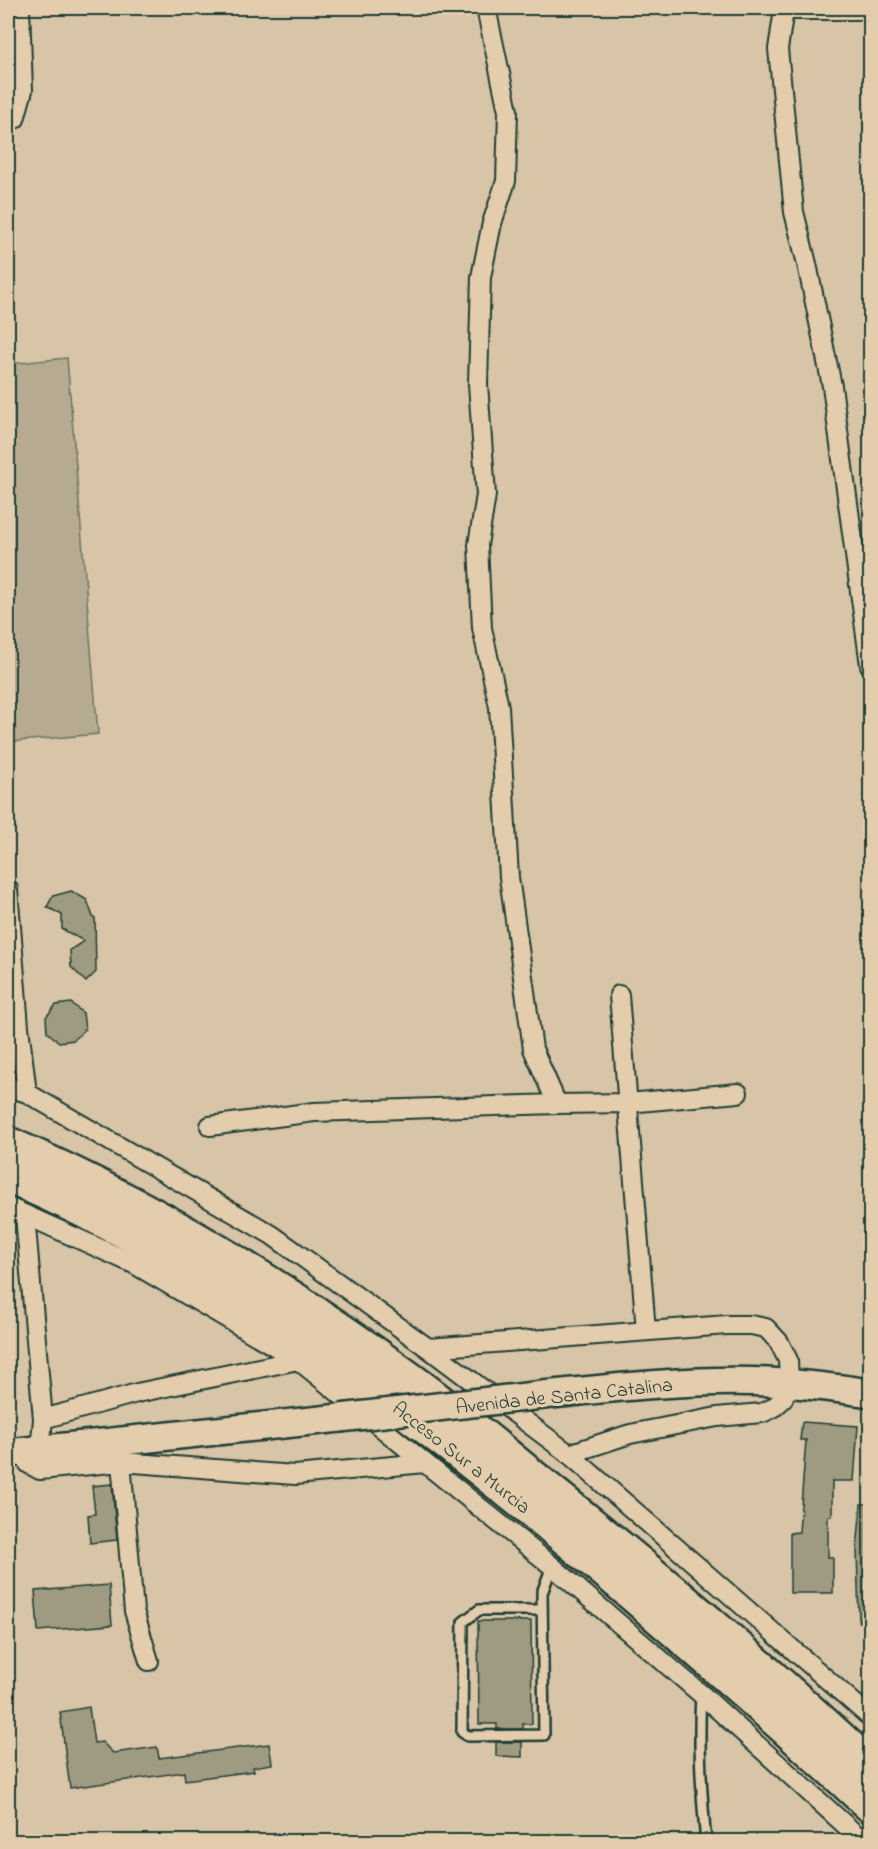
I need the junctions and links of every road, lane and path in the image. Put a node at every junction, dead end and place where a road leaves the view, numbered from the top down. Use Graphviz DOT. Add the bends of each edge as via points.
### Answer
graph roads {
  1 [pos="20,8"];
  2 [pos="486,8"];
  3 [pos="869,8"];
  4 [pos="782,9"];
  5 [pos="8,117"];
  6 [pos="870,665"];
  7 [pos="8,889"];
  8 [pos="619,995"];
  9 [pos="8,1087"];
  10 [pos="27,1093"];
  11 [pos="738,1093"];
  12 [pos="628,1103"];
  13 [pos="557,1104"];
  14 [pos="210,1126"];
  15 [pos="8,1144"];
  16 [pos="8,1176"];
  17 [pos="8,1207"];
  18 [pos="25,1216"];
  19 [pos="646,1332"];
  20 [pos="428,1348"];
  21 [pos="298,1360"];
  22 [pos="789,1383"];
  23 [pos="870,1393"];
  24 [pos="44,1419"];
  25 [pos="22,1452"];
  26 [pos="569,1454"];
  27 [pos="121,1462"];
  28 [pos="425,1463"];
  29 [pos="552,1566"];
  30 [pos="542,1610"];
  31 [pos="149,1660"];
  32 [pos="701,1694"];
  33 [pos="870,1717"];
  34 [pos="870,1766"];
  35 [pos="870,1804"];
  36 [pos="706,1842"];
  37 [pos="864,1842"];
  1 -- 5 [label="street" via="23,90 15,119"];
  2 -- 13 [label="street" via="508,111 506,181 481,277 478,384 486,495 478,545 482,628 499,707 509,877 533,1049"];
  3 -- 4 [label="street"];
  4 -- 6 [label="street" via="778,49 794,213 832,386"];
  7 -- 10 [label="street"];
  8 -- 12 [label="street"];
  9 -- 10 [label="street"];
  10 -- 20 [label="street" via="272,1234"];
  11 -- 12 [label="street"];
  12 -- 13 [label="street"];
  12 -- 19 [label="street"];
  13 -- 14 [label="street" via="314,1112"];
  15 -- 34 [label="highway, Acceso Sur a Murcia" via="193,1237 296,1300 412,1381 610,1539"];
  16 -- 35 [label="highway, Acceso Sur a Murcia" via="160,1251 328,1354 454,1448 591,1560"];
  17 -- 18 [label="street"];
  18 -- 21 [label="street" via="134,1264"];
  18 -- 24 [label="street"];
  19 -- 20 [label="street"];
  19 -- 22 [label="street" via="727,1325 766,1328 788,1360"];
  20 -- 26 [label="street"];
  21 -- 24 [label="street" via="137,1393"];
  21 -- 28 [label="street"];
  22 -- 23 [label="main road, Avenida de Santa Catalina"];
  22 -- 25 [label="main road, Avenida de Santa Catalina, bridge" via="703,1382 622,1387"];
  22 -- 26 [label="street" via="783,1399 762,1413 717,1417 630,1434"];
  24 -- 25 [label="street"];
  25 -- 27 [label="street" via="29,1464 40,1470"];
  26 -- 33 [label="street"];
  27 -- 28 [label="street" via="295,1474"];
  27 -- 31 [label="street" via="134,1611"];
  28 -- 29 [label="street"];
  29 -- 30 [label="lane" via="542,1593"];
  29 -- 32 [label="street"];
  30 -- 30 [label="lane" via="544,1735 468,1736 462,1732 464,1622 479,1610"];
  32 -- 36 [label="lane" via="700,1781"];
  32 -- 37 [label="street"];
}
